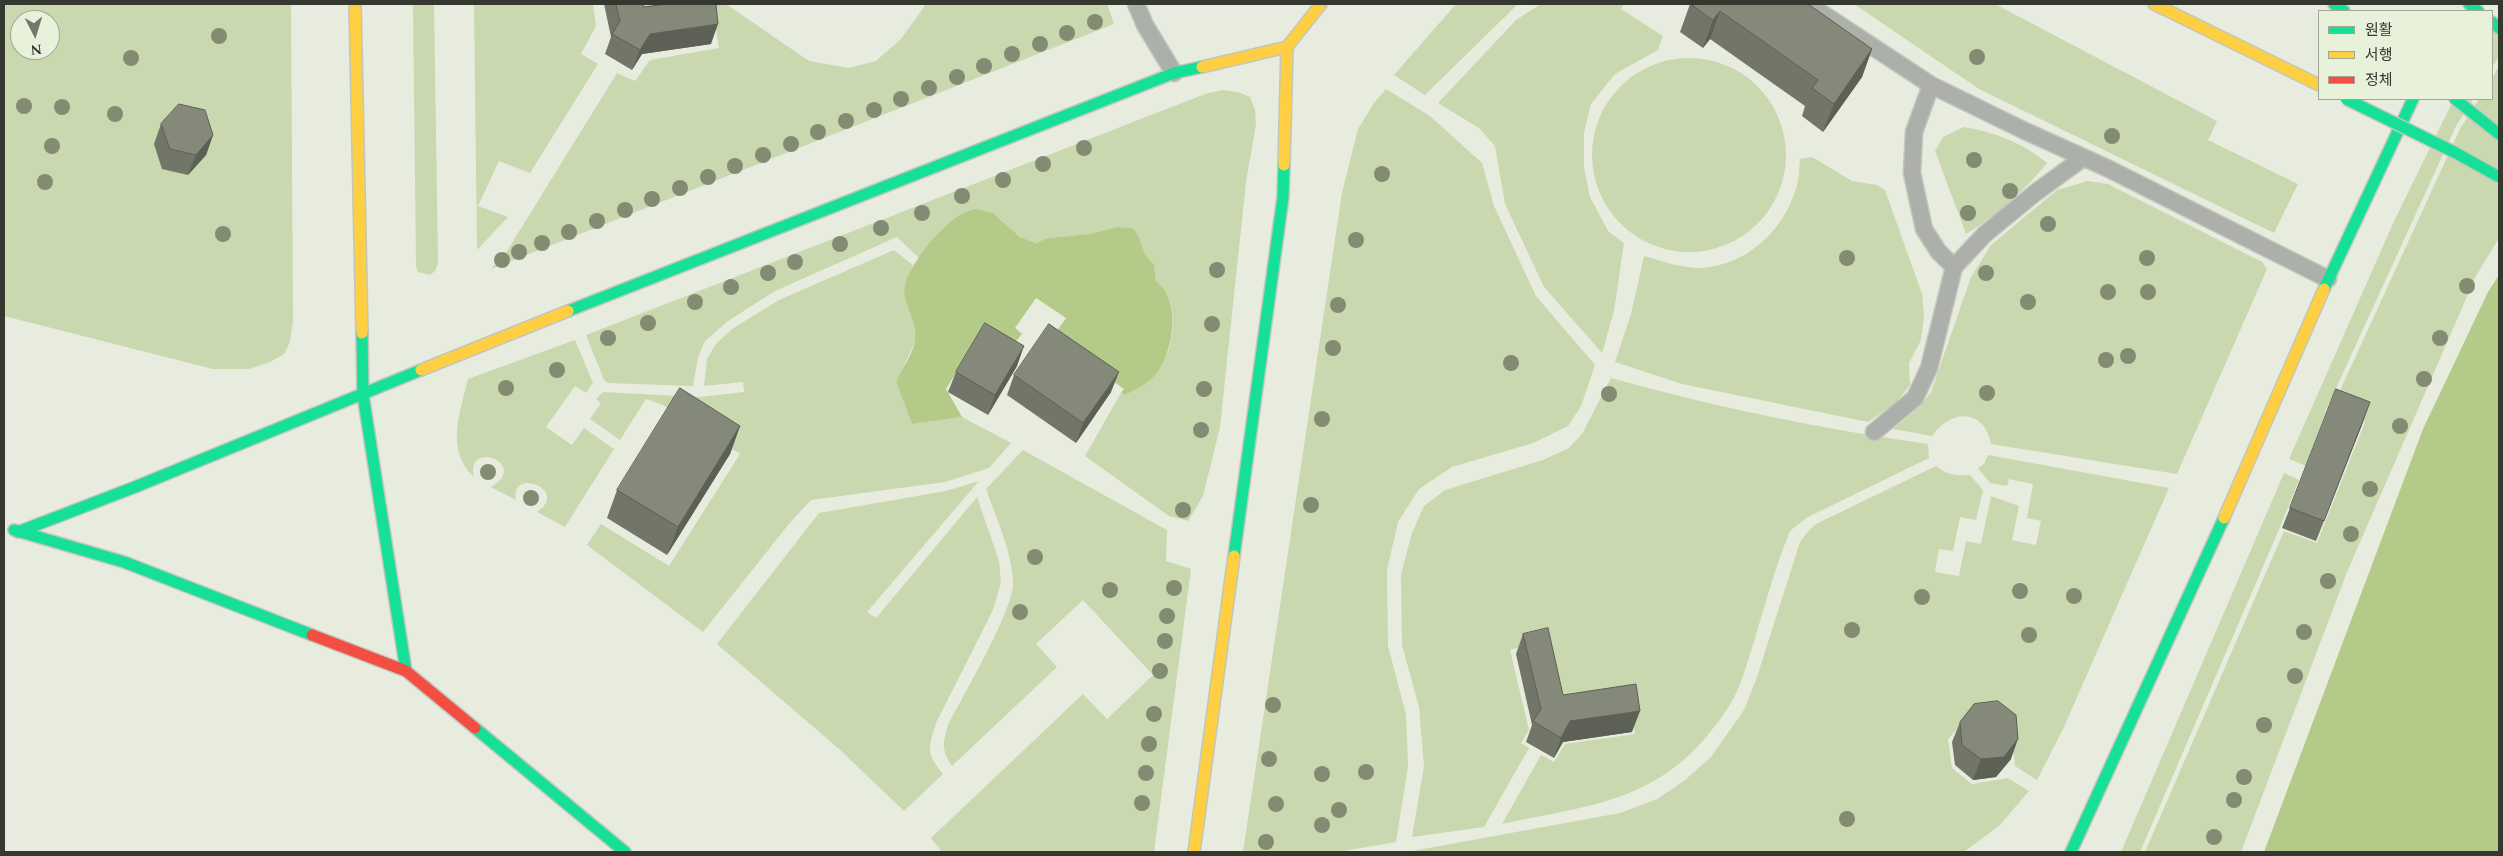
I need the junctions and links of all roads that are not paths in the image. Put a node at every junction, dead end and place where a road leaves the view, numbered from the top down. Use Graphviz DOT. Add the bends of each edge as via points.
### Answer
graph roads {
  1 [pos="355,4"];
  2 [pos="1136,4"];
  3 [pos="1321,4"];
  4 [pos="1808,4"];
  5 [pos="2154,4"];
  6 [pos="1287,47"];
  7 [pos="1174,73"];
  8 [pos="1931,85"];
  9 [pos="2318,85"];
  10 [pos="2348,100"];
  11 [pos="2413,100"];
  12 [pos="2456,100"];
  13 [pos="2499,134"];
  14 [pos="2084,158"];
  15 [pos="2499,177"];
  16 [pos="1954,267"];
  17 [pos="2328,279"];
  18 [pos="363,395"];
  19 [pos="1874,432"];
  20 [pos="4,528"];
  21 [pos="18,532"];
  22 [pos="406,671"];
  23 [pos="625,852"];
  24 [pos="1194,852"];
  25 [pos="2071,852"];
  1 -- 18 [label="street"];
  2 -- 7 [label="lane"];
  3 -- 6 [label="street"];
  4 -- 8 [label="lane"];
  5 -- 9 [label="street"];
  6 -- 7 [label="street"];
  6 -- 24 [label="street" via="1283,197"];
  7 -- 18 [label="street" via="472,349"];
  8 -- 14 [label="lane"];
  8 -- 16 [label="lane" via="1914,132 1912,173 1924,229 1938,251"];
  10 -- 15 [label="street, bridge"];
  11 -- 17 [label="street"];
  12 -- 13 [label="street"];
  14 -- 16 [label="lane" via="2035,192 1985,234"];
  14 -- 17 [label="lane"];
  16 -- 19 [label="lane" via="1929,368 1915,398"];
  17 -- 25 [label="street" via="2234,497"];
  18 -- 21 [label="street"];
  18 -- 22 [label="street"];
  20 -- 21 [label="street"];
  21 -- 22 [label="street" via="124,562"];
  22 -- 23 [label="street"];
}
